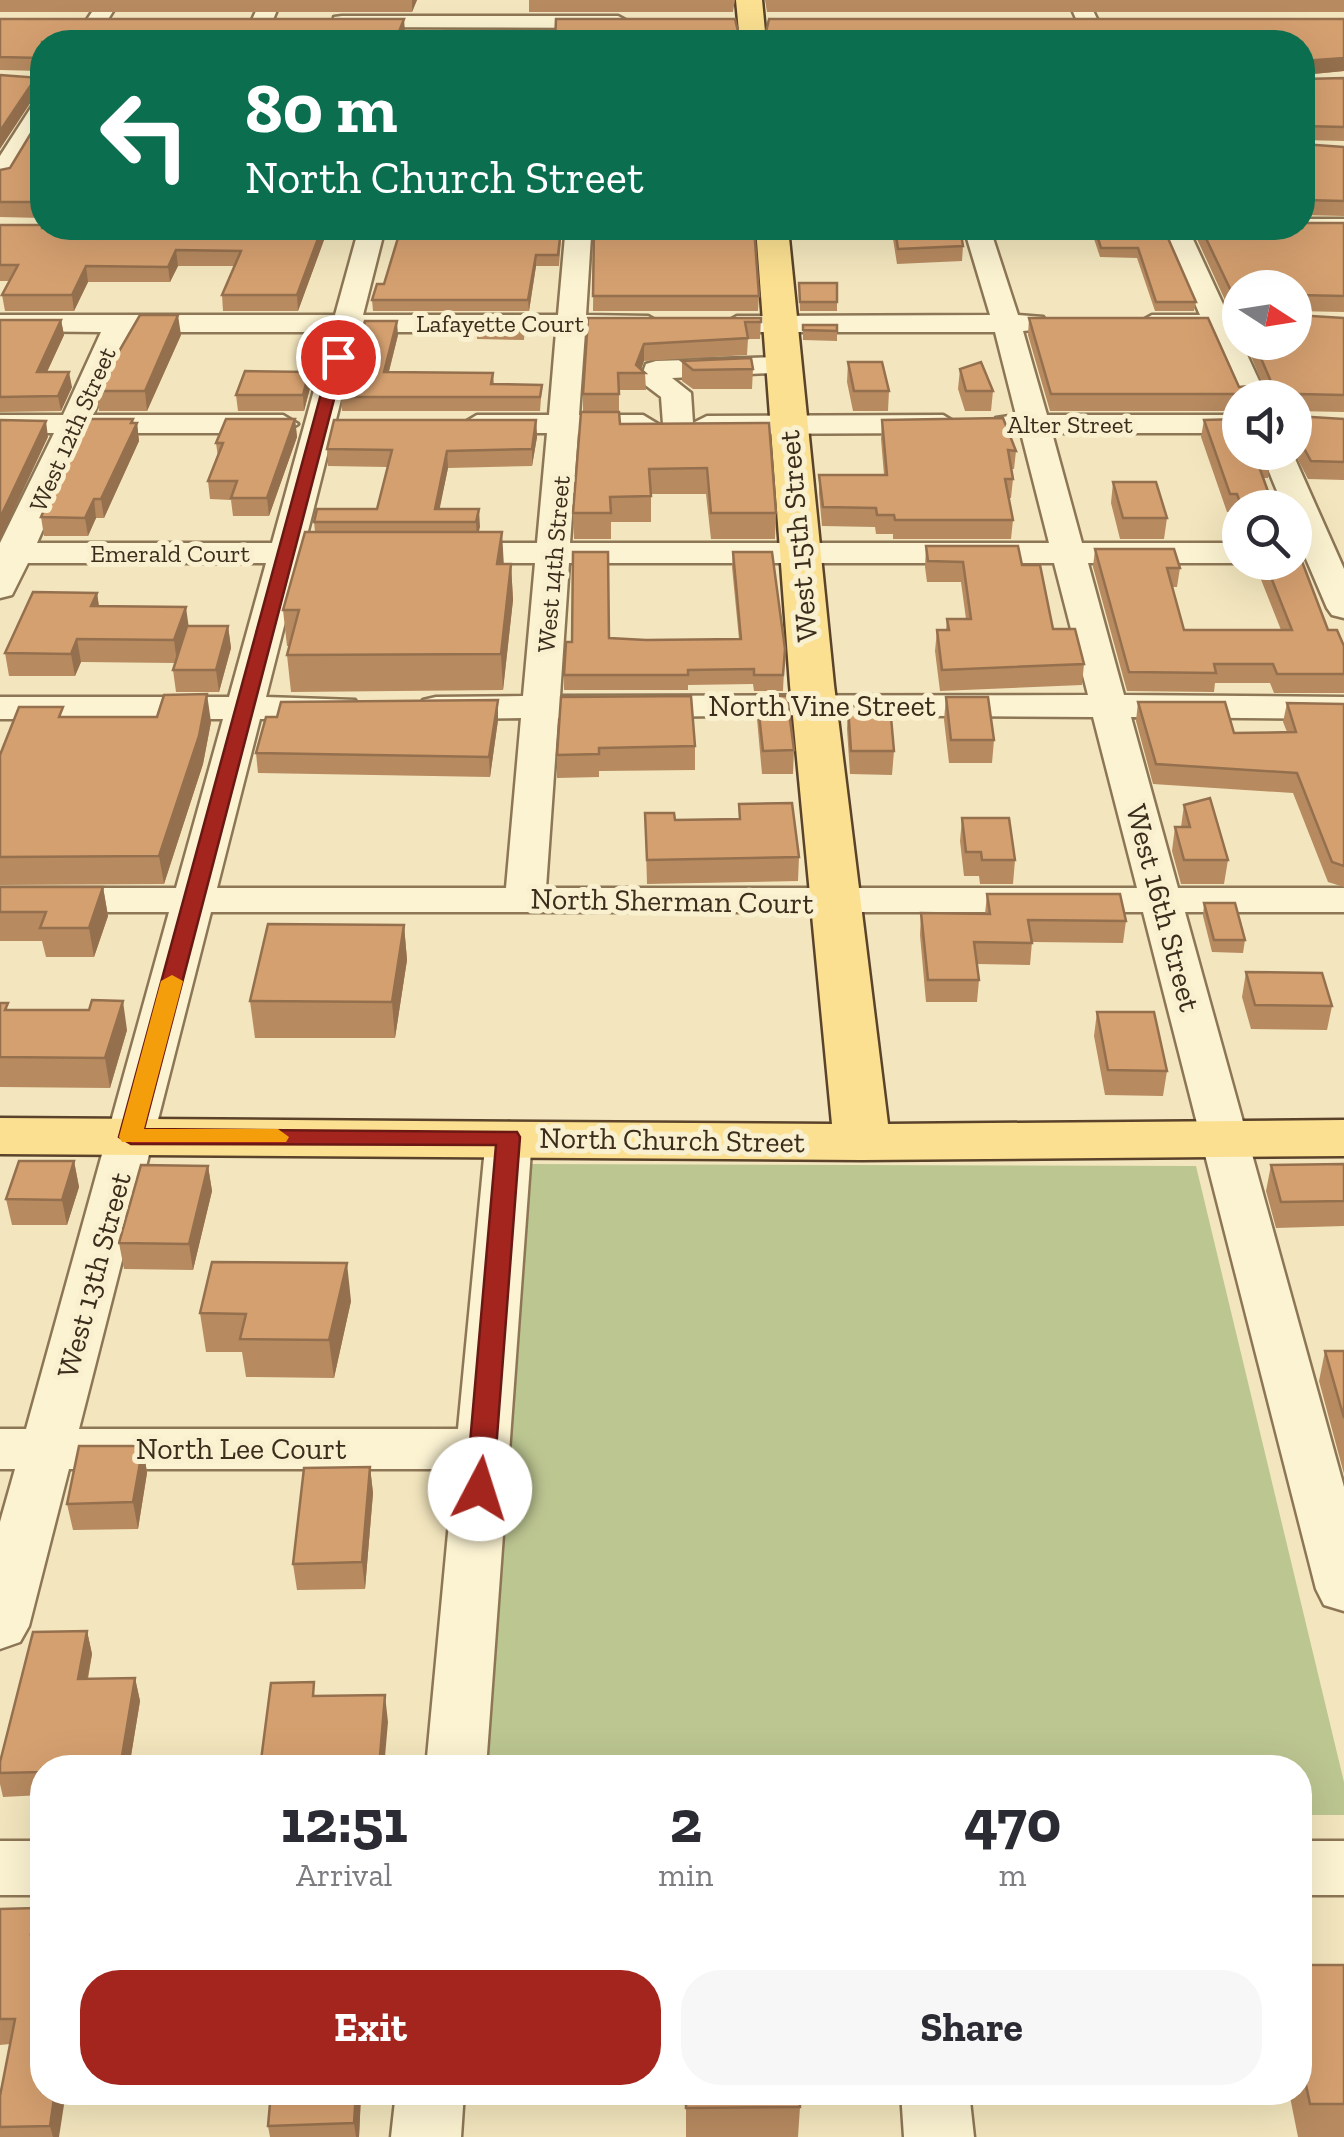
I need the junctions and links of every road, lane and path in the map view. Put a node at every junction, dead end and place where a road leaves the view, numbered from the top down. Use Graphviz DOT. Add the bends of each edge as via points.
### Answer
graph roads {
  1 [pos="271,0"];
  2 [pos="1078,0"];
  3 [pos="427,21"];
  4 [pos="317,22"];
  5 [pos="636,22"];
  6 [pos="260,27"];
  7 [pos="1090,27"];
  8 [pos="30,123"];
  9 [pos="8,151"];
  10 [pos="0,176"];
  11 [pos="1315,228"];
  12 [pos="1344,228"];
  13 [pos="369,240"];
  14 [pos="578,240"];
  15 [pos="772,240"];
  16 [pos="981,240"];
  17 [pos="1182,240"];
  18 [pos="1222,310"];
  19 [pos="0,323"];
  20 [pos="119,323"];
  21 [pos="347,324"];
  22 [pos="573,324"];
  23 [pos="1007,324"];
  24 [pos="1065,324"];
  25 [pos="1123,324"];
  26 [pos="1222,324"];
  27 [pos="771,352"];
  28 [pos="677,410"];
  29 [pos="0,424"];
  30 [pos="74,424"];
  31 [pos="320,424"];
  32 [pos="358,424"];
  33 [pos="452,424"];
  34 [pos="565,424"];
  35 [pos="1034,424"];
  36 [pos="1222,424"];
  37 [pos="788,425"];
  38 [pos="1284,470"];
  39 [pos="8,553"];
  40 [pos="286,553"];
  41 [pos="343,553"];
  42 [pos="401,553"];
  43 [pos="554,553"];
  44 [pos="799,553"];
  45 [pos="1068,553"];
  46 [pos="1222,553"];
  47 [pos="1320,553"];
  48 [pos="0,588"];
  49 [pos="1344,608"];
  50 [pos="813,704"];
  51 [pos="0,708"];
  52 [pos="245,708"];
  53 [pos="541,708"];
  54 [pos="1110,708"];
  55 [pos="1344,708"];
  56 [pos="0,900"];
  57 [pos="194,900"];
  58 [pos="525,900"];
  59 [pos="1160,900"];
  60 [pos="1344,900"];
  61 [pos="833,902"];
  62 [pos="0,1136"];
  63 [pos="131,1137"];
  64 [pos="508,1137"];
  65 [pos="1224,1138"];
  66 [pos="1344,1138"];
  67 [pos="862,1142"];
  68 [pos="1324,1439"];
  69 [pos="24,1449"];
  70 [pos="483,1449"];
  71 [pos="1344,1589"];
  72 [pos="0,1626"];
  73 [pos="457,1755"];
  74 [pos="0,1868"];
  75 [pos="30,1868"];
  76 [pos="1312,1868"];
  77 [pos="1344,1868"];
  78 [pos="429,2105"];
  79 [pos="937,2105"];
  80 [pos="426,2137"];
  81 [pos="939,2137"];
  1 -- 6 [label="street"];
  2 -- 7 [label="street"];
  3 -- 4 [label="street"];
  3 -- 5 [label="street"];
  8 -- 9 [label="street"];
  9 -- 10 [label="street"];
  11 -- 12 [label="street"];
  13 -- 21 [label="street, West 13th Street"];
  14 -- 22 [label="street, West 14th Street"];
  15 -- 27 [label="main road, West 15th Street"];
  16 -- 23 [label="street, West 16th Street"];
  17 -- 18 [label="street"];
  19 -- 20 [label="street, Lafayette Court"];
  20 -- 21 [label="street, Lafayette Court"];
  20 -- 30 [label="street, West 12th Street"];
  21 -- 22 [label="street, Lafayette Court"];
  21 -- 31 [label="street, West 13th Street"];
  22 -- 27 [label="street, Lafayette Court" via="695,324"];
  22 -- 34 [label="street, West 14th Street"];
  23 -- 24 [label="street, Lafayette Court"];
  23 -- 27 [label="street, Lafayette Court"];
  23 -- 35 [label="street, West 16th Street"];
  25 -- 26 [label="street"];
  27 -- 28 [label="street" via="758,392"];
  27 -- 37 [label="main road, West 15th Street"];
  28 -- 34 [label="street, Alter Street"];
  28 -- 37 [label="street, Alter Street"];
  29 -- 30 [label="street"];
  30 -- 31 [label="street"];
  30 -- 39 [label="street, West 12th Street"];
  31 -- 32 [label="street"];
  31 -- 40 [label="street, West 13th Street"];
  33 -- 34 [label="street, Alter Street"];
  34 -- 43 [label="street, West 14th Street"];
  35 -- 36 [label="street, Alter Street"];
  35 -- 37 [label="street, Alter Street"];
  35 -- 45 [label="street, West 16th Street"];
  37 -- 44 [label="main road, West 15th Street"];
  38 -- 47 [label="street"];
  39 -- 40 [label="street, Emerald Court"];
  39 -- 48 [label="street, West 12th Street"];
  40 -- 41 [label="street, Emerald Court"];
  40 -- 52 [label="street, West 13th Street"];
  42 -- 43 [label="street"];
  43 -- 44 [label="street"];
  43 -- 53 [label="street, West 14th Street"];
  44 -- 45 [label="street"];
  44 -- 50 [label="main road, West 15th Street"];
  45 -- 46 [label="street"];
  45 -- 54 [label="street, West 16th Street"];
  47 -- 49 [label="street"];
  50 -- 53 [label="street, North Vine Street"];
  50 -- 54 [label="street, North Vine Street"];
  50 -- 61 [label="main road, West 15th Street"];
  51 -- 52 [label="street, North Vine Street"];
  52 -- 53 [label="street, North Vine Street"];
  52 -- 57 [label="street, West 13th Street"];
  53 -- 58 [label="street, West 14th Street"];
  54 -- 55 [label="street, North Vine Street"];
  54 -- 59 [label="street, West 16th Street"];
  56 -- 57 [label="street, North Sherman Court"];
  57 -- 58 [label="street, North Sherman Court"];
  57 -- 63 [label="street, West 13th Street"];
  58 -- 61 [label="street, North Sherman Court"];
  59 -- 60 [label="street, North Sherman Court"];
  59 -- 61 [label="street, North Sherman Court"];
  59 -- 65 [label="street, West 16th Street"];
  61 -- 67 [label="main road, West 15th Street"];
  62 -- 63 [label="main road, North Church Street"];
  63 -- 64 [label="main road, North Church Street"];
  63 -- 69 [label="street, West 13th Street"];
  64 -- 67 [label="main road, North Church Street"];
  64 -- 70 [label="street"];
  65 -- 66 [label="main road, North Church Street"];
  65 -- 67 [label="main road, North Church Street"];
  65 -- 68 [label="street, West 16th Street"];
  68 -- 71 [label="street, West 16th Street"];
  69 -- 70 [label="street, North Lee Court"];
  69 -- 72 [label="street, West 13th Street"];
  70 -- 73 [label="street"];
  74 -- 75 [label="street"];
  76 -- 77 [label="street"];
  78 -- 80 [label="street"];
  79 -- 81 [label="street"];
}
